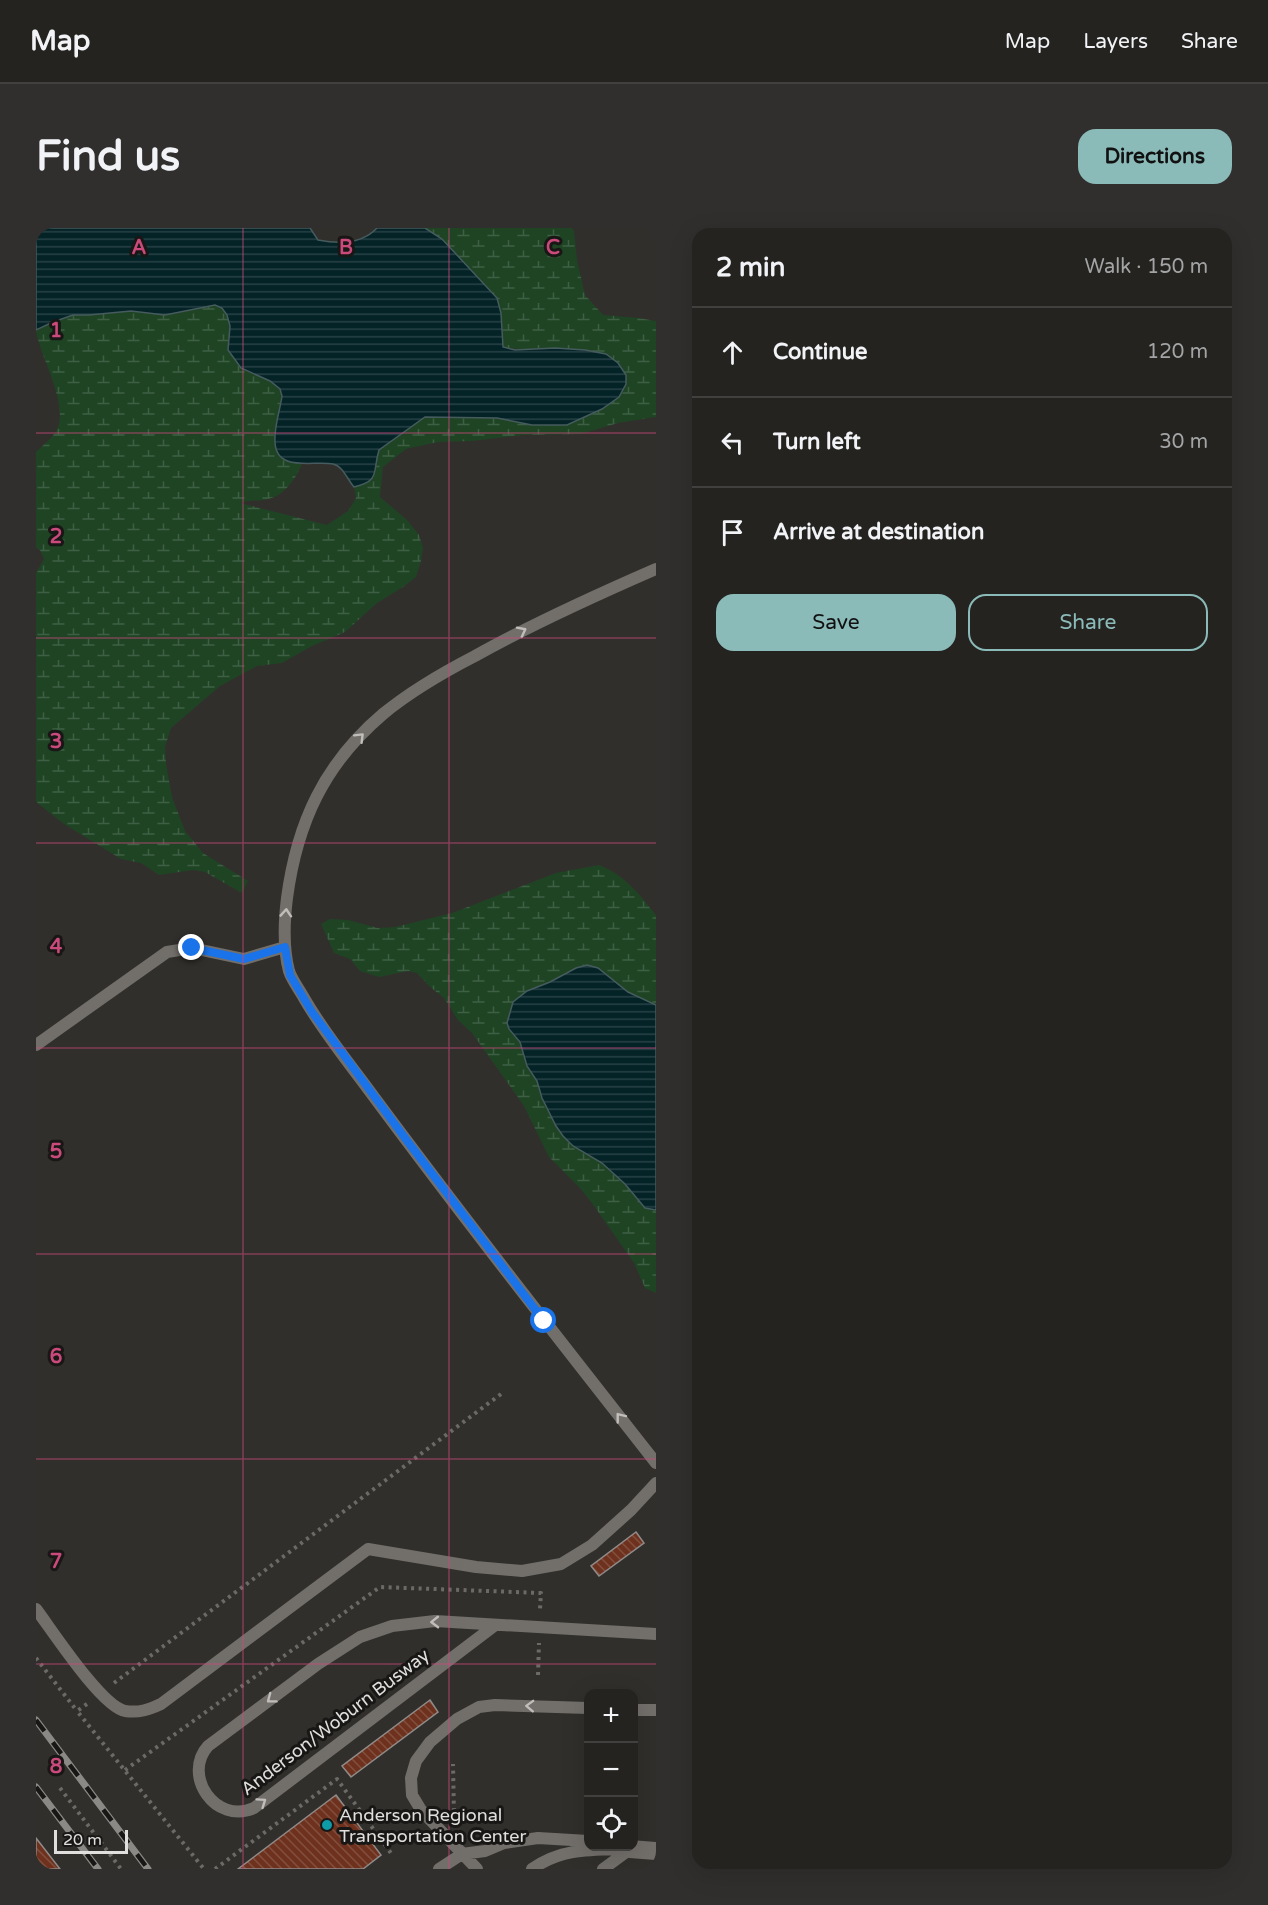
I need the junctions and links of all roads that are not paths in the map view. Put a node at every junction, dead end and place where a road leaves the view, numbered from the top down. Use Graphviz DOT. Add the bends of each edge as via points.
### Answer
graph roads {
  1 [pos="656,569"];
  2 [pos="285,947"];
  3 [pos="36,1045"];
  4 [pos="656,1463"];
  5 [pos="656,1482"];
  6 [pos="36,1609"];
  7 [pos="494,1626"];
  8 [pos="656,1634"];
  9 [pos="584,1708"];
  10 [pos="638,1710"];
  11 [pos="656,1710"];
  12 [pos="584,1841"];
  13 [pos="638,1849"];
  14 [pos="587,1851"];
  15 [pos="620,1851"];
  16 [pos="656,1851"];
  17 [pos="462,1854"];
  18 [pos="439,1869"];
  19 [pos="477,1869"];
  20 [pos="532,1869"];
  21 [pos="603,1869"];
  2 -- 1 [label="lane, one-way" via="285,914 300,836 314,800 344,752 416,689 576,604"];
  2 -- 3 [label="lane" via="244,959 192,948 167,952"];
  4 -- 2 [label="lane, one-way" via="550,1329 312,1012 290,975"];
  5 -- 6 [label="lane" via="591,1545 561,1564 522,1571 476,1568 368,1549 144,1712 122,1710 100,1694"];
  7 -- 7 [label="lane, Anderson/Woburn Busway, one-way" via="435,1621 392,1626 360,1637 208,1746 200,1757 199,1772 210,1798 221,1808 238,1812 261,1803"];
  7 -- 8 [label="lane, Anderson/Woburn Busway"];
  9 -- 17 [label="lane, one-way" via="478,1707 430,1742 416,1761 412,1795"];
  10 -- 11 [label="lane"];
  12 -- 17 [label="lane" via="538,1838"];
  13 -- 16 [label="street"];
  14 -- 20 [label="lane" via="563,1853"];
  15 -- 21 [label="lane"];
  17 -- 18 [label="lane"];
  17 -- 19 [label="lane"];
}
